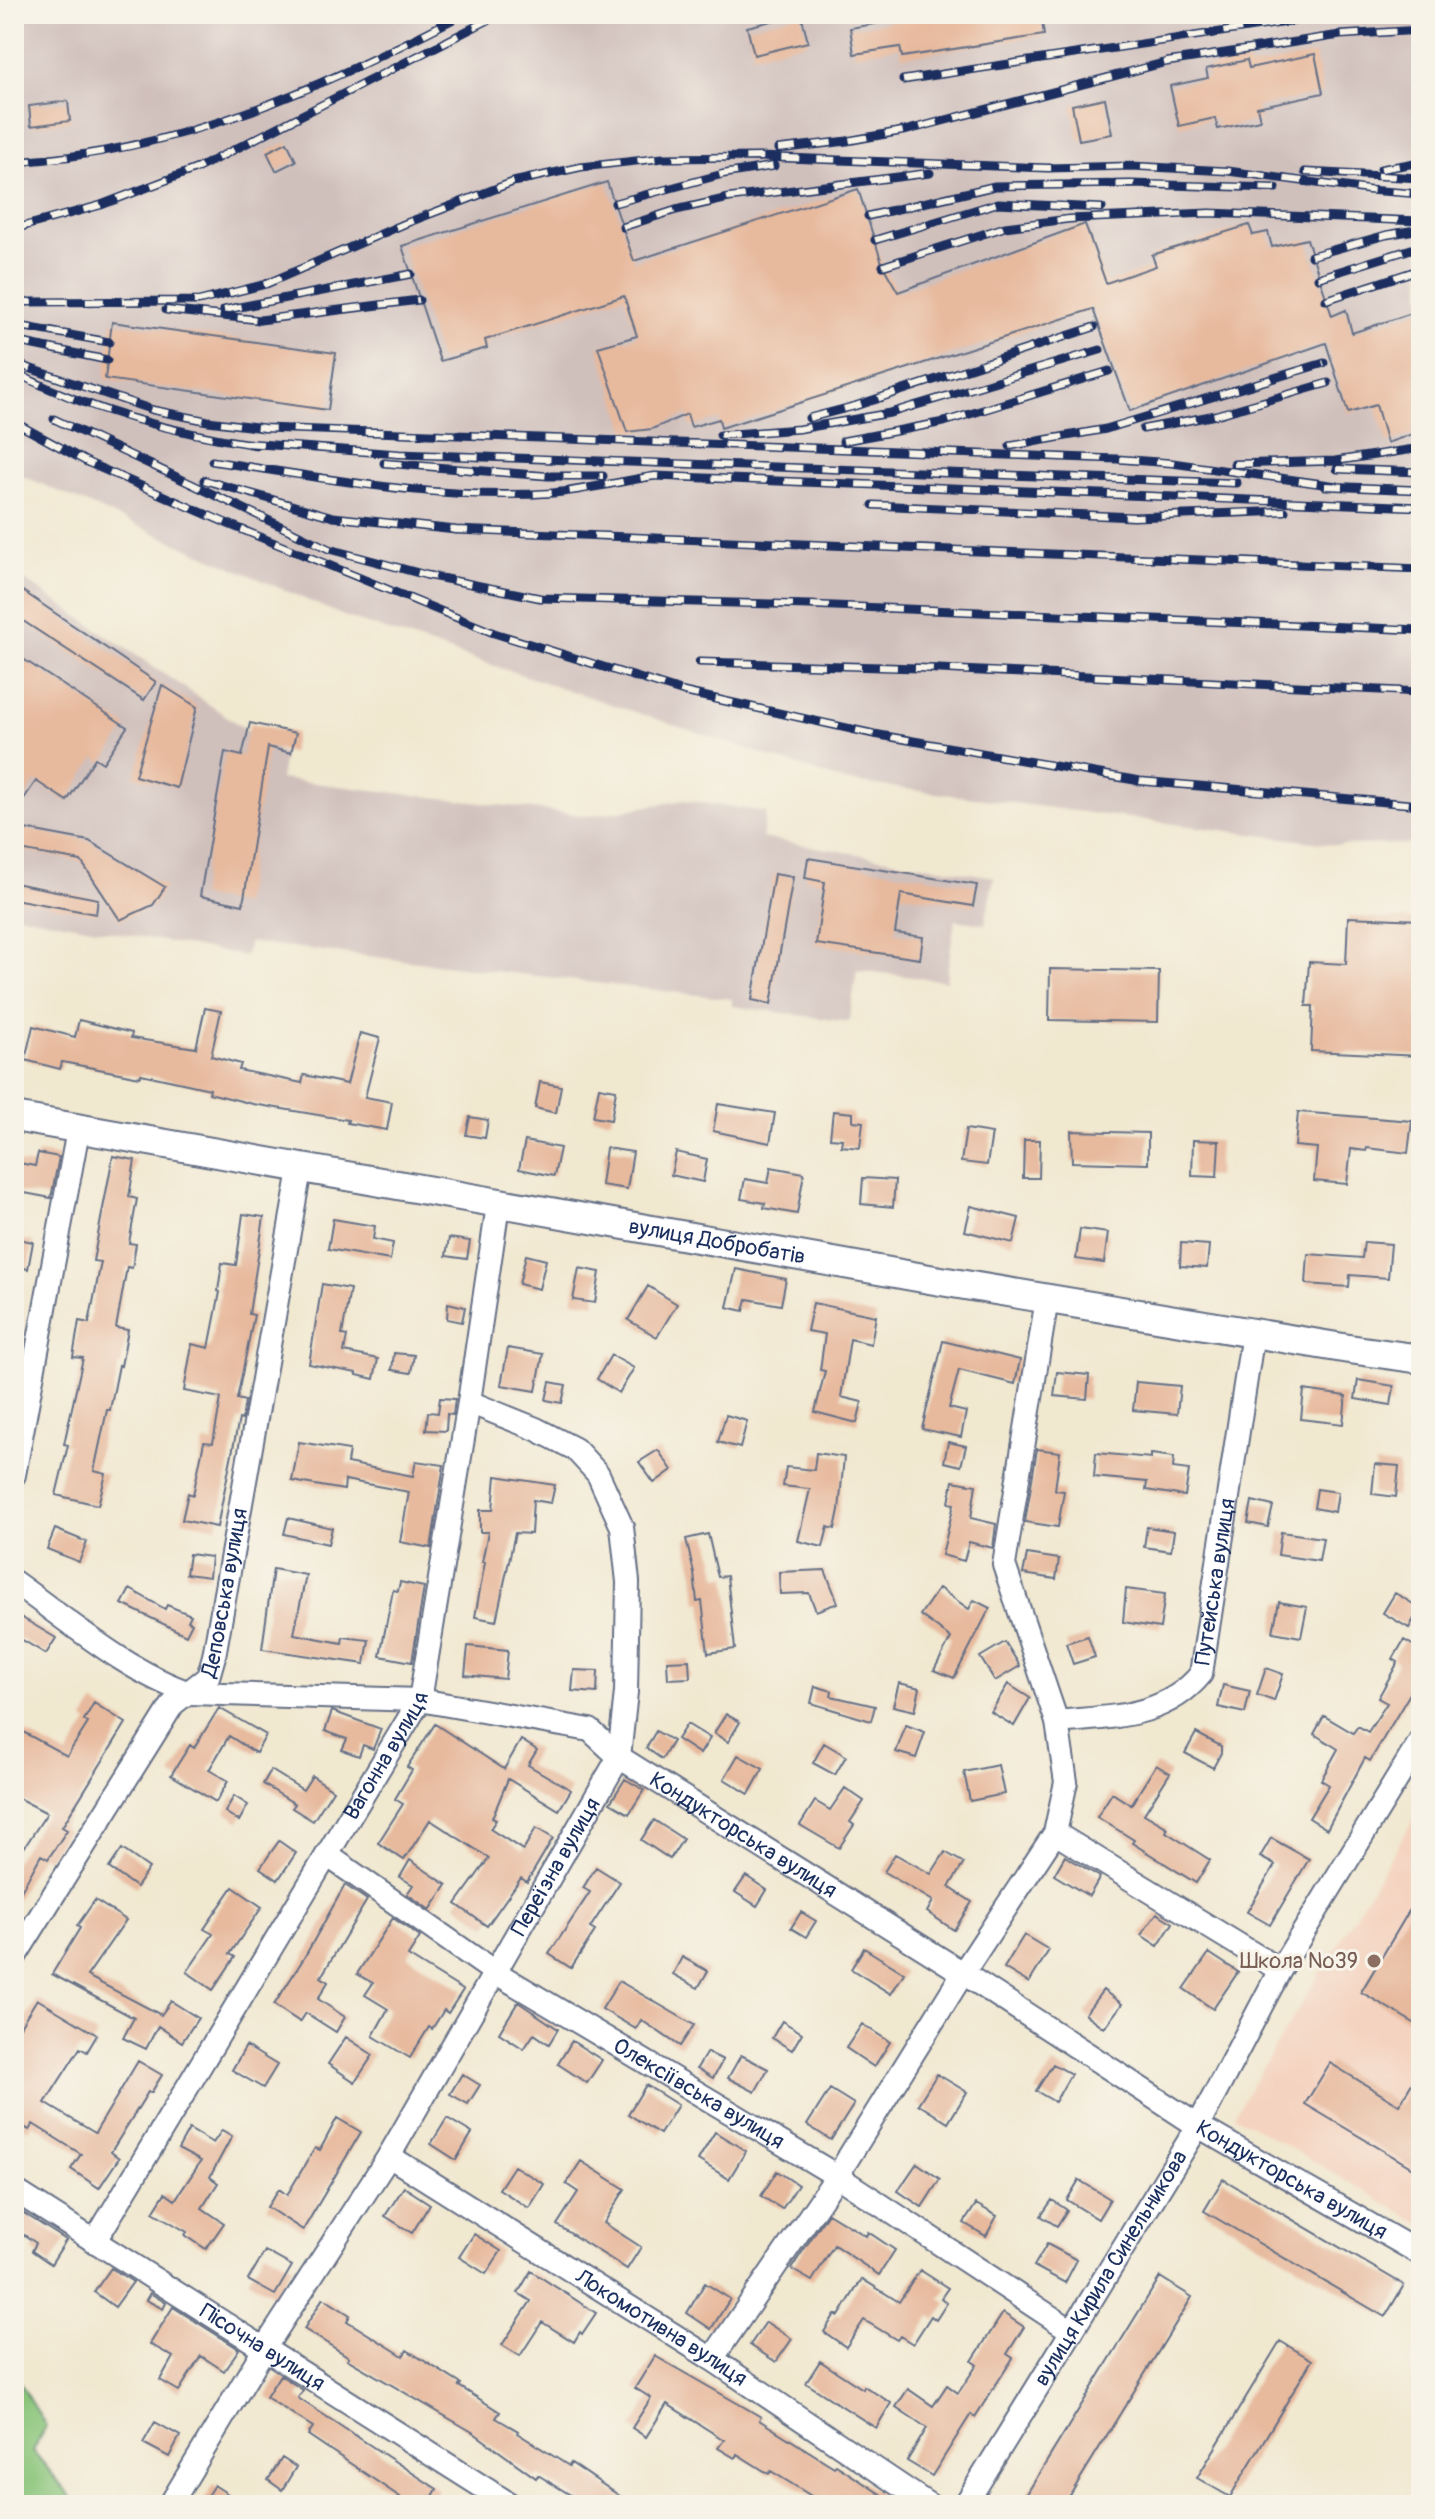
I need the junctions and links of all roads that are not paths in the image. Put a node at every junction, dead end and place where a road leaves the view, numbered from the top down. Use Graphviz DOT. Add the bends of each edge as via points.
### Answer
graph roads {
  1 [pos="14,1117"];
  2 [pos="78,1130"];
  3 [pos="300,1170"];
  4 [pos="498,1205"];
  5 [pos="1047,1299"];
  6 [pos="1253,1333"];
  7 [pos="1421,1359"];
  8 [pos="469,1402"];
  9 [pos="14,1475"];
  10 [pos="14,1582"];
  11 [pos="190,1693"];
  12 [pos="420,1700"];
  13 [pos="1057,1722"];
  14 [pos="1421,1740"];
  15 [pos="619,1757"];
  16 [pos="1055,1833"];
  17 [pos="327,1855"];
  18 [pos="14,1958"];
  19 [pos="1280,1970"];
  20 [pos="493,1971"];
  21 [pos="963,1973"];
  22 [pos="1198,2126"];
  23 [pos="389,2156"];
  24 [pos="837,2176"];
  25 [pos="14,2190"];
  26 [pos="95,2241"];
  27 [pos="1421,2254"];
  28 [pos="1072,2331"];
  29 [pos="264,2349"];
  30 [pos="712,2359"];
  31 [pos="170,2505"];
  32 [pos="511,2505"];
  33 [pos="929,2505"];
  34 [pos="965,2505"];
  1 -- 2 [label="street, вулиця Добробатів"];
  2 -- 3 [label="street, вулиця Добробатів"];
  2 -- 9 [label="street"];
  3 -- 4 [label="street, вулиця Добробатів"];
  3 -- 11 [label="street, Деповська вулиця" via="214,1656 208,1677"];
  4 -- 5 [label="street, вулиця Добробатів"];
  4 -- 8 [label="street, Вагонна вулиця"];
  5 -- 6 [label="street, вулиця Добробатів"];
  5 -- 13 [label="street" via="1004,1565"];
  6 -- 7 [label="street, вулиця Добробатів"];
  6 -- 13 [label="street, Путейська вулиця" via="1201,1674 1167,1704 1137,1713"];
  8 -- 12 [label="street, Вагонна вулиця"];
  8 -- 15 [label="street, Переїзна вулиця" via="575,1449 598,1474 622,1527 628,1582"];
  10 -- 11 [label="street, Кондукторська вулиця" via="141,1672"];
  11 -- 12 [label="street, Кондукторська вулиця"];
  11 -- 18 [label="street, Деповська вулиця" via="173,1704 160,1723"];
  12 -- 15 [label="street, Кондукторська вулиця" via="590,1730"];
  12 -- 17 [label="street, Вагонна вулиця"];
  13 -- 16 [label="street" via="1066,1782"];
  14 -- 19 [label="street, вулиця Кирила Синельникова"];
  15 -- 20 [label="street, Переїзна вулиця"];
  15 -- 21 [label="street, Кондукторська вулиця"];
  16 -- 19 [label="street"];
  16 -- 21 [label="street"];
  17 -- 20 [label="street, Олексіївська вулиця"];
  17 -- 26 [label="street, Вагонна вулиця"];
  19 -- 22 [label="street, вулиця Кирила Синельникова"];
  20 -- 23 [label="street, Переїзна вулиця"];
  20 -- 24 [label="street, Олексіївська вулиця"];
  21 -- 22 [label="street, Кондукторська вулиця"];
  21 -- 24 [label="street"];
  22 -- 27 [label="street, Кондукторська вулиця"];
  22 -- 28 [label="street, вулиця Кирила Синельникова"];
  23 -- 29 [label="street, Переїзна вулиця"];
  23 -- 30 [label="street, Локомотивна вулиця"];
  24 -- 28 [label="street, Олексіївська вулиця"];
  24 -- 30 [label="street"];
  25 -- 26 [label="street, Пісочна вулиця"];
  26 -- 29 [label="street, Пісочна вулиця"];
  28 -- 34 [label="street, вулиця Кирила Синельникова"];
  29 -- 31 [label="street, Переїзна вулиця"];
  29 -- 32 [label="street, Пісочна вулиця"];
  30 -- 33 [label="street, Локомотивна вулиця"];
}
